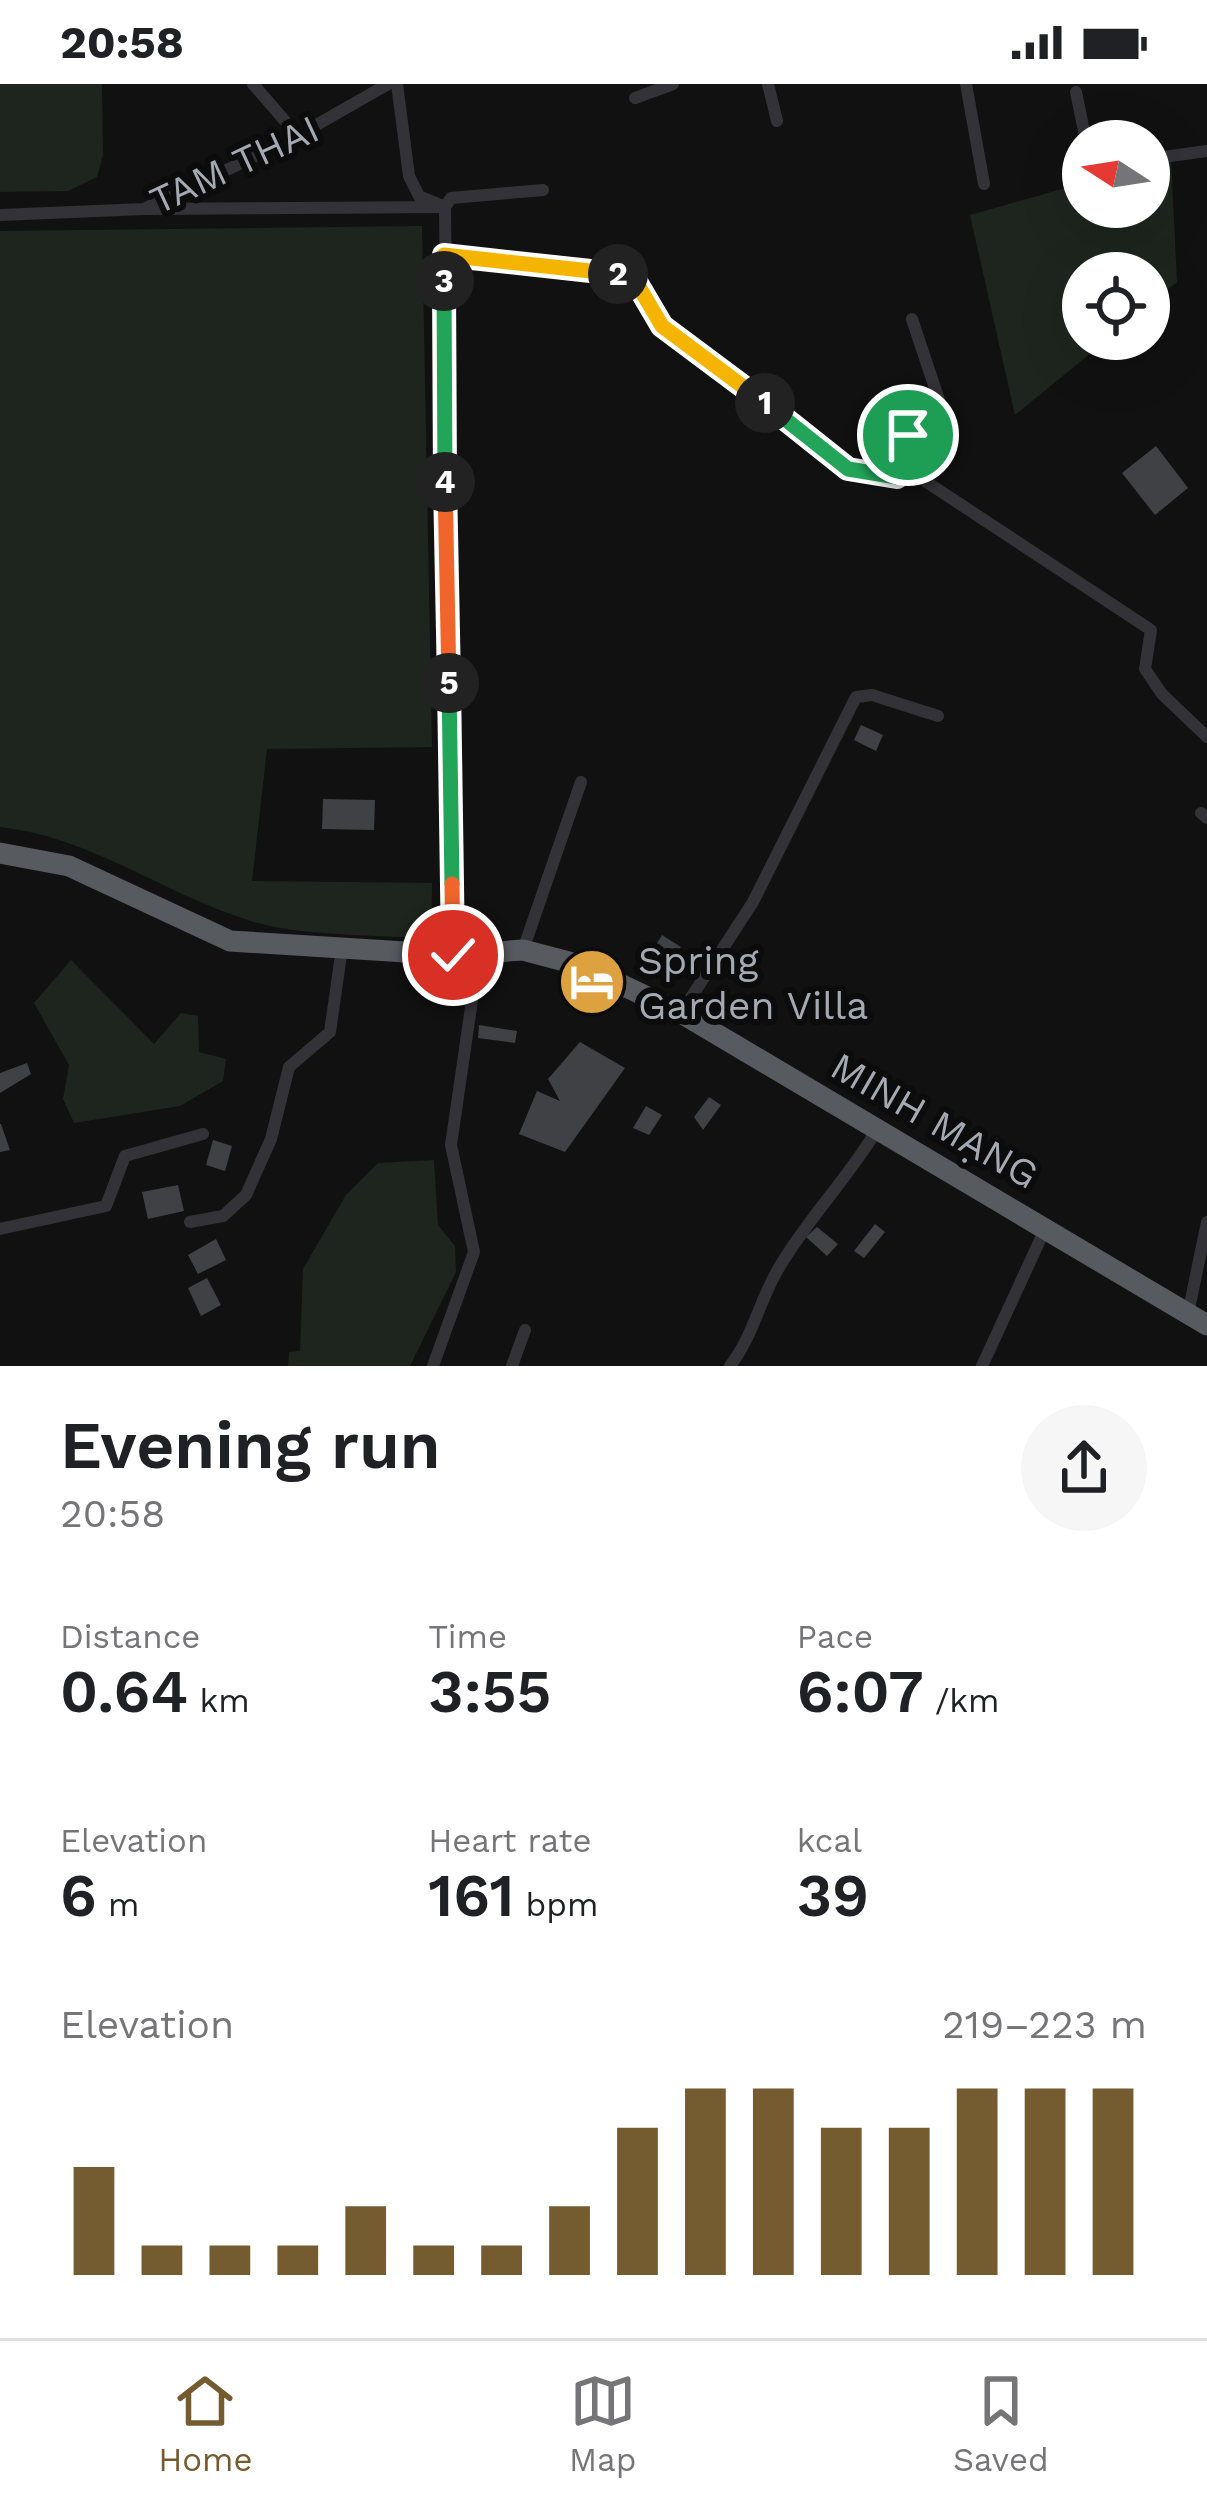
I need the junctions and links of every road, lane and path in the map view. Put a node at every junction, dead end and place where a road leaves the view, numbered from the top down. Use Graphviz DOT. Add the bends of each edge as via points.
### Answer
graph roads {
  1 [pos="253,84"];
  2 [pos="393,84"];
  3 [pos="673,84"];
  4 [pos="768,84"];
  5 [pos="966,84"];
  6 [pos="1076,92"];
  7 [pos="635,98"];
  8 [pos="1082,120"];
  9 [pos="777,121"];
  10 [pos="298,136"];
  11 [pos="1207,151"];
  12 [pos="1170,156"];
  13 [pos="984,184"];
  14 [pos="543,190"];
  15 [pos="445,207"];
  16 [pos="144,209"];
  17 [pos="0,215"];
  18 [pos="444,255"];
  19 [pos="912,319"];
  20 [pos="897,477"];
  21 [pos="938,716"];
  22 [pos="1207,737"];
  23 [pos="581,782"];
  24 [pos="0,853"];
  25 [pos="342,948"];
  26 [pos="523,950"];
  27 [pos="479,951"];
  28 [pos="453,955"];
  29 [pos="681,1013"];
  30 [pos="878,1128"];
  31 [pos="203,1134"];
  32 [pos="190,1222"];
  33 [pos="1207,1222"];
  34 [pos="1046,1227"];
  35 [pos="0,1228"];
  36 [pos="1197,1320"];
  37 [pos="525,1330"];
  38 [pos="433,1366"];
  39 [pos="512,1366"];
  40 [pos="730,1366"];
  41 [pos="982,1366"];
  1 -- 10 [label="street"];
  2 -- 10 [label="street, TAM THAI"];
  2 -- 15 [label="street" via="413,186"];
  3 -- 7 [label="street"];
  4 -- 9 [label="street"];
  5 -- 13 [label="street"];
  6 -- 8 [label="street"];
  10 -- 16 [label="street, TAM THAI"];
  11 -- 12 [label="street"];
  14 -- 15 [label="street" via="469,194"];
  15 -- 16 [label="street"];
  15 -- 18 [label="street"];
  16 -- 17 [label="street, TAM THAI"];
  18 -- 20 [label="street" via="632,275 662,326 848,469"];
  18 -- 28 [label="street"];
  19 -- 20 [label="street" via="942,409 926,433 903,438"];
  20 -- 22 [label="street" via="922,479 1151,630 1145,669"];
  21 -- 29 [label="street" via="856,697 753,902"];
  23 -- 26 [label="street"];
  24 -- 25 [label="highway, MINH MẠNG" via="69,866 230,941"];
  25 -- 28 [label="highway, MINH MẠNG"];
  25 -- 32 [label="street" via="330,1032 289,1067 253,1184 224,1216"];
  26 -- 27 [label="highway, MINH MẠNG"];
  26 -- 29 [label="highway, MINH MẠNG" via="580,965"];
  27 -- 28 [label="highway, MINH MẠNG"];
  27 -- 38 [label="street" via="451,1145 474,1252"];
  29 -- 30 [label="highway, MINH MẠNG"];
  30 -- 34 [label="highway, MINH MẠNG"];
  30 -- 40 [label="street" via="778,1268"];
  31 -- 35 [label="street" via="125,1156 106,1206"];
  33 -- 36 [label="street"];
  34 -- 36 [label="highway, MINH MẠNG"];
  34 -- 41 [label="street"];
  37 -- 39 [label="street"];
}
